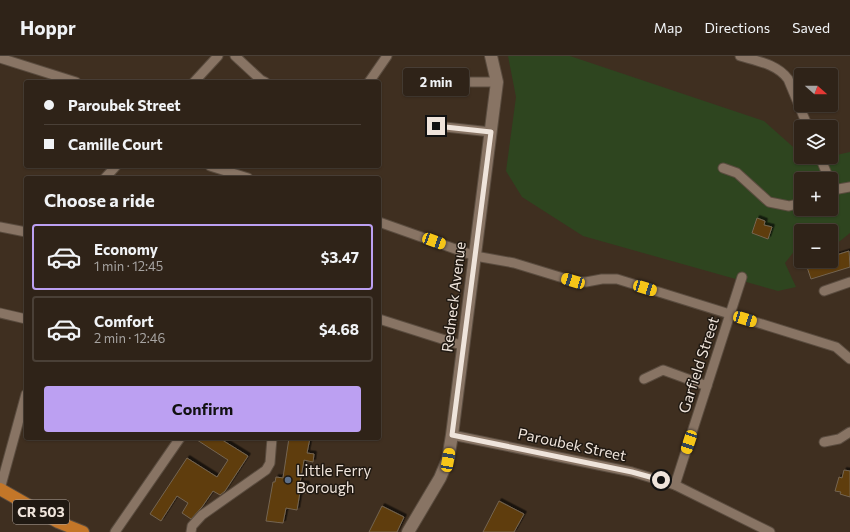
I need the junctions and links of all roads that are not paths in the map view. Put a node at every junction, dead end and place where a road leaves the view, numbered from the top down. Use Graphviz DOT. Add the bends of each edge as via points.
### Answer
graph roads {
  1 [pos="218,56"];
  2 [pos="235,56"];
  3 [pos="386,56"];
  4 [pos="491,56"];
  5 [pos="740,56"];
  6 [pos="0,58"];
  7 [pos="70,80"];
  8 [pos="196,80"];
  9 [pos="261,80"];
  10 [pos="370,80"];
  11 [pos="445,82"];
  12 [pos="497,82"];
  13 [pos="805,120"];
  14 [pos="436,126"];
  15 [pos="491,132"];
  16 [pos="114,168"];
  17 [pos="216,168"];
  18 [pos="722,168"];
  19 [pos="108,176"];
  20 [pos="242,176"];
  21 [pos="850,187"];
  22 [pos="838,188"];
  23 [pos="794,205"];
  24 [pos="381,223"];
  25 [pos="0,227"];
  26 [pos="24,232"];
  27 [pos="475,256"];
  28 [pos="742,277"];
  29 [pos="850,282"];
  30 [pos="824,291"];
  31 [pos="0,313"];
  32 [pos="730,314"];
  33 [pos="24,319"];
  34 [pos="381,320"];
  35 [pos="464,346"];
  36 [pos="850,359"];
  37 [pos="644,379"];
  38 [pos="707,386"];
  39 [pos="24,401"];
  40 [pos="850,432"];
  41 [pos="452,435"];
  42 [pos="179,440"];
  43 [pos="272,440"];
  44 [pos="824,442"];
  45 [pos="675,485"];
  46 [pos="0,489"];
  47 [pos="83,532"];
  48 [pos="115,532"];
  49 [pos="191,532"];
  50 [pos="408,532"];
  51 [pos="770,532"];
  1 -- 8 [label="street"];
  2 -- 9 [label="street"];
  3 -- 10 [label="street"];
  4 -- 12 [label="street, Redneck Avenue"];
  5 -- 13 [label="street" via="774,66 784,73"];
  6 -- 7 [label="street"];
  11 -- 12 [label="street"];
  12 -- 15 [label="street, Redneck Avenue"];
  14 -- 15 [label="street"];
  15 -- 27 [label="street, Redneck Avenue"];
  16 -- 19 [label="street"];
  17 -- 20 [label="street"];
  18 -- 23 [label="street" via="737,173 769,202"];
  21 -- 22 [label="street"];
  24 -- 27 [label="street"];
  25 -- 26 [label="street"];
  27 -- 32 [label="street" via="514,263 579,282 617,279"];
  27 -- 35 [label="street, Redneck Avenue"];
  28 -- 32 [label="street, Garfield Street"];
  29 -- 30 [label="street"];
  31 -- 33 [label="street"];
  32 -- 36 [label="street" via="836,348"];
  32 -- 38 [label="street, Garfield Street"];
  34 -- 35 [label="street"];
  35 -- 41 [label="street, Redneck Avenue"];
  37 -- 38 [label="street" via="662,370"];
  38 -- 45 [label="street, Garfield Street"];
  39 -- 46 [label="street"];
  40 -- 44 [label="street" via="839,439"];
  41 -- 45 [label="street, Paroubek Street" via="632,472"];
  41 -- 50 [label="street, Redneck Avenue" via="448,460 440,478"];
  42 -- 48 [label="street"];
  43 -- 49 [label="street" via="270,463 266,470 202,515 192,526"];
  45 -- 51 [label="street, Paroubek Street"];
  46 -- 47 [label="main road, CR 503" via="58,522"];
}
